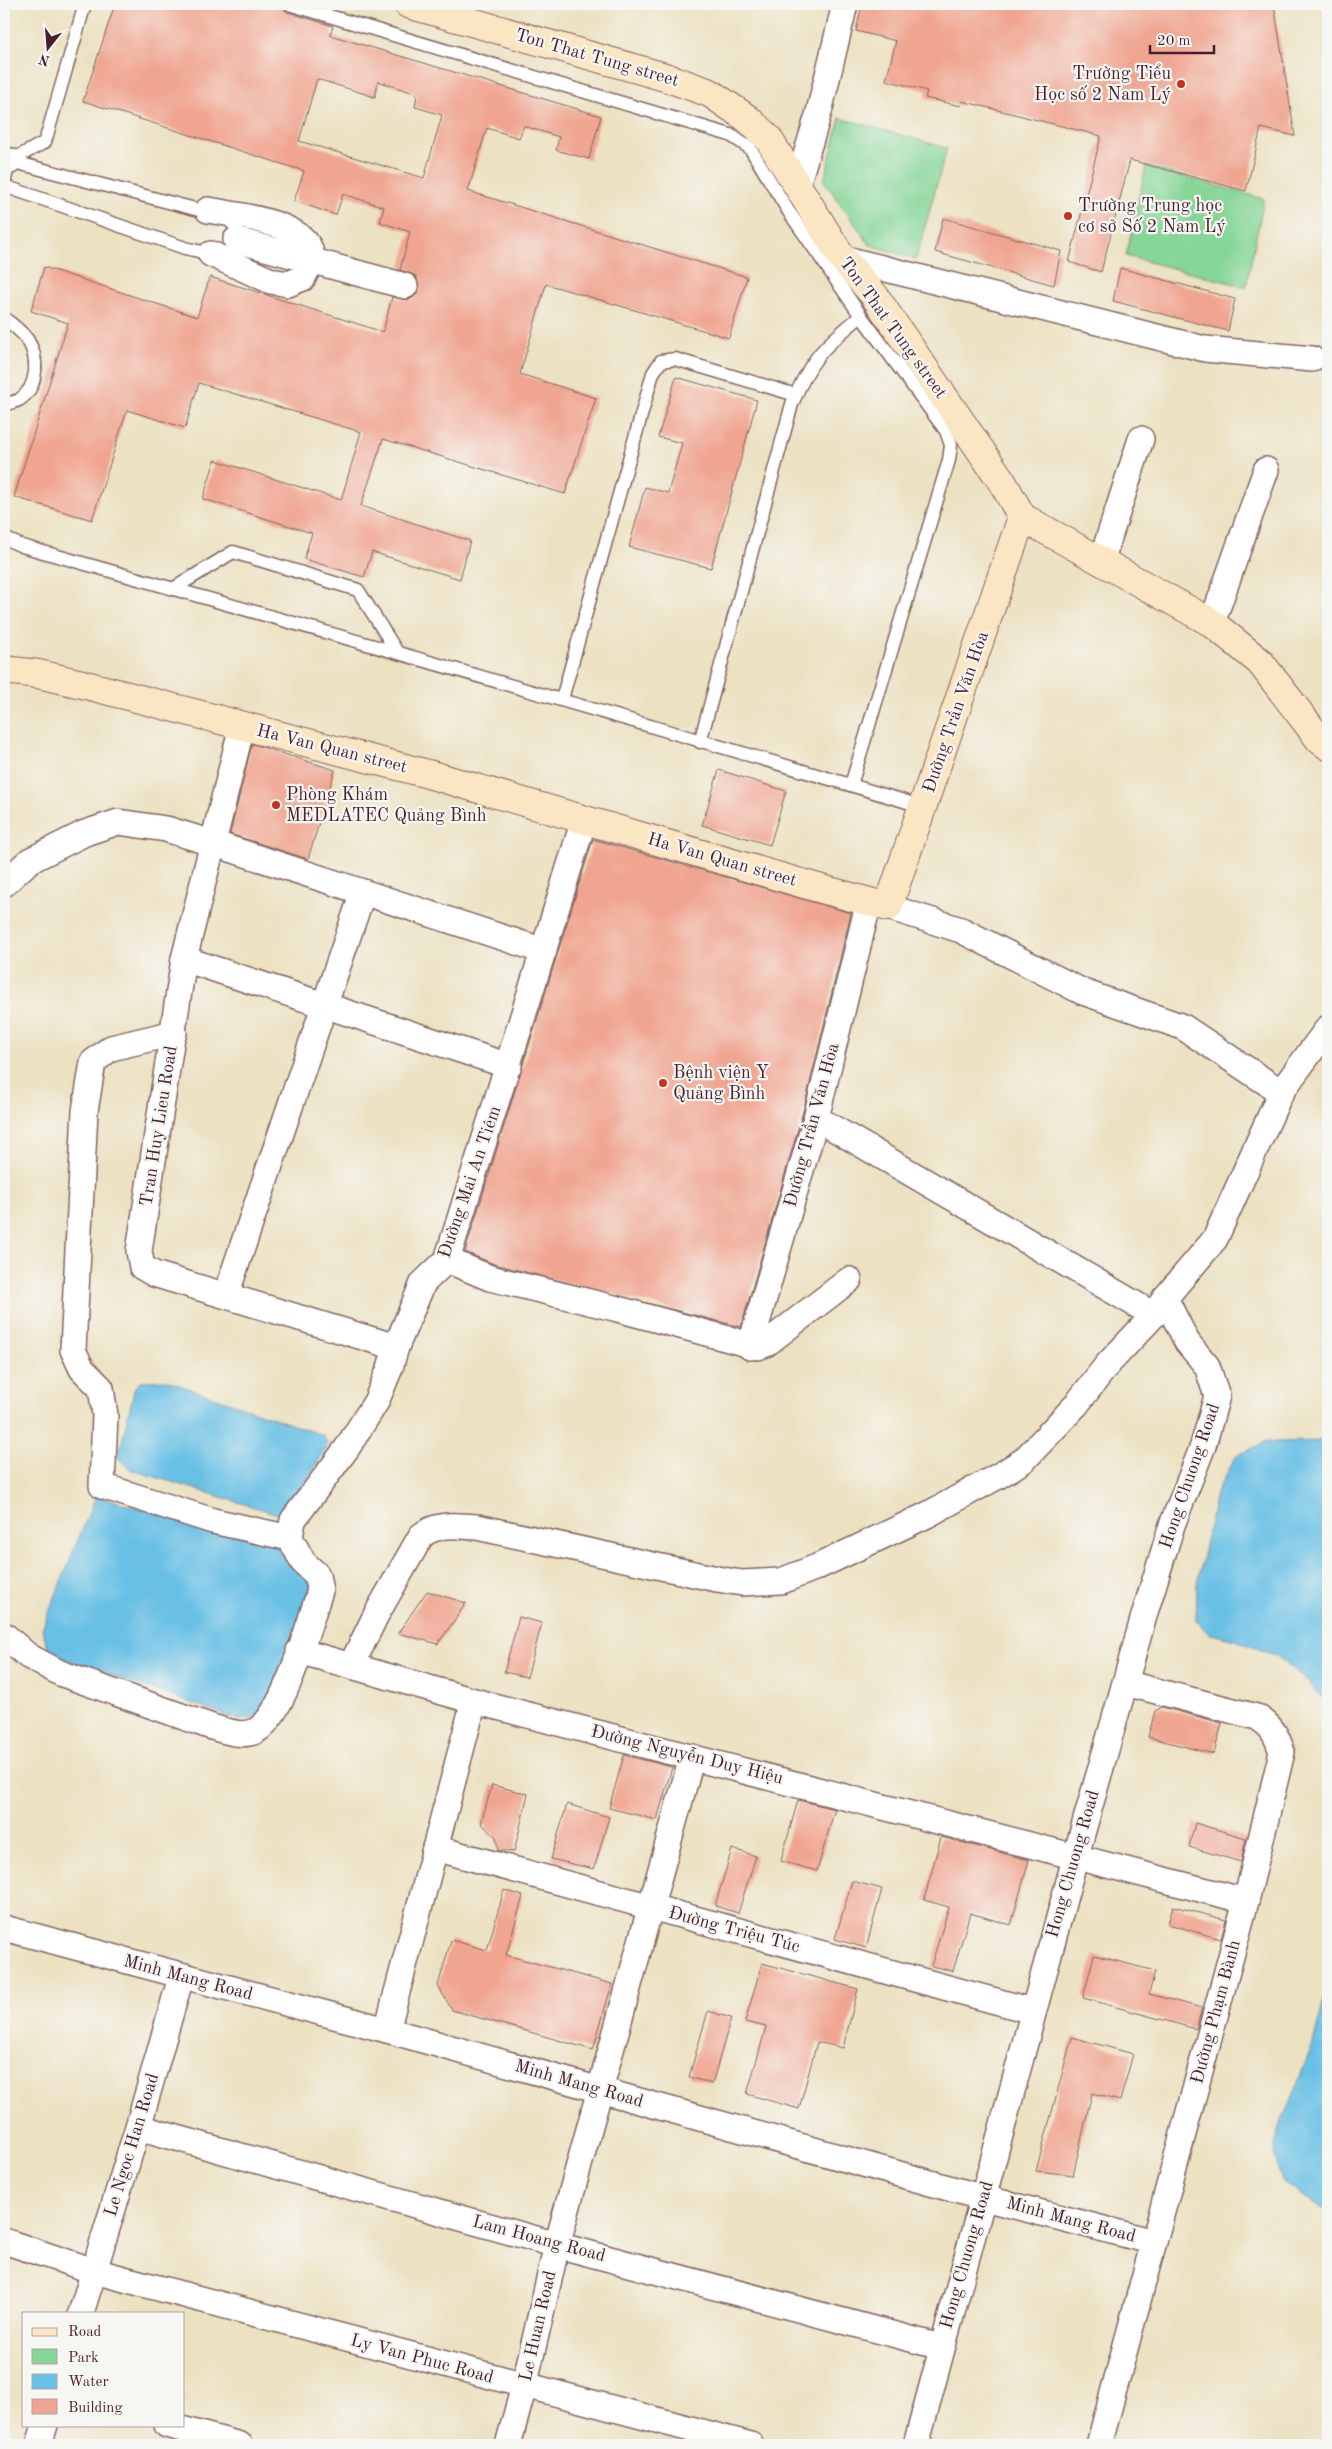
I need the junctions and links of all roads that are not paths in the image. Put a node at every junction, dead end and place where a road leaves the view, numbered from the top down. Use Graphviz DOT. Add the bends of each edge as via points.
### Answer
graph roads {
  1 [pos="85,4"];
  2 [pos="289,4"];
  3 [pos="408,4"];
  4 [pos="845,4"];
  5 [pos="6,167"];
  6 [pos="797,185"];
  7 [pos="4,186"];
  8 [pos="208,210"];
  9 [pos="236,240"];
  10 [pos="211,254"];
  11 [pos="842,258"];
  12 [pos="311,260"];
  13 [pos="405,286"];
  14 [pos="861,316"];
  15 [pos="4,318"];
  16 [pos="1312,359"];
  17 [pos="796,395"];
  18 [pos="4,405"];
  19 [pos="1141,439"];
  20 [pos="1266,470"];
  21 [pos="1022,517"];
  22 [pos="4,538"];
  23 [pos="1101,562"];
  24 [pos="173,589"];
  25 [pos="1212,623"];
  26 [pos="397,652"];
  27 [pos="4,670"];
  28 [pos="562,699"];
  29 [pos="242,726"];
  30 [pos="700,742"];
  31 [pos="1328,746"];
  32 [pos="851,785"];
  33 [pos="924,807"];
  34 [pos="584,820"];
  35 [pos="212,843"];
  36 [pos="4,884"];
  37 [pos="362,892"];
  38 [pos="879,904"];
  39 [pos="544,951"];
  40 [pos="184,959"];
  41 [pos="325,1006"];
  42 [pos="1328,1028"];
  43 [pos="174,1034"];
  44 [pos="509,1066"];
  45 [pos="1280,1092"];
  46 [pos="816,1118"];
  47 [pos="447,1260"];
  48 [pos="849,1280"];
  49 [pos="226,1295"];
  50 [pos="1159,1306"];
  51 [pos="396,1346"];
  52 [pos="750,1347"];
  53 [pos="290,1538"];
  54 [pos="4,1635"];
  55 [pos="299,1650"];
  56 [pos="352,1664"];
  57 [pos="1126,1683"];
  58 [pos="474,1701"];
  59 [pos="692,1757"];
  60 [pos="435,1848"];
  61 [pos="1076,1855"];
  62 [pos="1246,1901"];
  63 [pos="651,1907"];
  64 [pos="4,1928"];
  65 [pos="182,1977"];
  66 [pos="1032,2012"];
  67 [pos="386,2030"];
  68 [pos="600,2090"];
  69 [pos="138,2127"];
  70 [pos="984,2198"];
  71 [pos="4,2241"];
  72 [pos="1154,2242"];
  73 [pos="557,2245"];
  74 [pos="94,2271"];
  75 [pos="80,2312"];
  76 [pos="941,2346"];
  77 [pos="524,2386"];
  78 [pos="45,2426"];
  79 [pos="171,2426"];
  80 [pos="39,2445"];
  81 [pos="240,2445"];
  82 [pos="508,2445"];
  83 [pos="751,2445"];
  84 [pos="916,2445"];
  85 [pos="1099,2445"];
  1 -- 5 [label="lane" via="45,142"];
  2 -- 14 [label="lane" via="743,142"];
  3 -- 6 [label="street, Ton That Tung street" via="665,77 710,93 730,104 768,138"];
  4 -- 6 [label="street" via="819,112"];
  5 -- 8 [label="lane"];
  6 -- 11 [label="street, Ton That Tung street"];
  7 -- 10 [label="lane" via="147,236"];
  8 -- 9 [label="lane" via="226,216 236,227"];
  8 -- 12 [label="street" via="291,230 306,240 312,253"];
  9 -- 10 [label="lane" via="225,250"];
  9 -- 12 [label="street"];
  10 -- 12 [label="street" via="271,281 288,284 303,278"];
  11 -- 16 [label="street" via="1205,349"];
  11 -- 21 [label="street, Ton That Tung street" via="874,295 1003,483"];
  12 -- 13 [label="street"];
  14 -- 17 [label="lane" via="826,344"];
  14 -- 32 [label="lane" via="946,431 951,444 950,460"];
  15 -- 18 [label="lane" via="27,339 35,354 35,369 31,387 19,400"];
  17 -- 28 [label="lane" via="675,359 661,361 653,373"];
  17 -- 30 [label="lane"];
  19 -- 23 [label="street"];
  20 -- 25 [label="street"];
  21 -- 23 [label="street"];
  21 -- 33 [label="street, Đường Trần Văn Hòa"];
  22 -- 24 [label="lane"];
  23 -- 25 [label="street"];
  24 -- 26 [label="lane"];
  24 -- 26 [label="lane" via="233,552 358,590"];
  25 -- 31 [label="street" via="1260,662"];
  26 -- 28 [label="lane"];
  27 -- 29 [label="street, Ha Van Quan street" via="82,684"];
  28 -- 30 [label="lane"];
  29 -- 34 [label="street, Ha Van Quan street" via="428,774"];
  29 -- 35 [label="street, Tran Huy Lieu Road"];
  30 -- 32 [label="lane"];
  32 -- 33 [label="lane"];
  33 -- 38 [label="street, Đường Trần Văn Hòa"];
  34 -- 38 [label="street, Ha Van Quan street"];
  34 -- 39 [label="street, Đường Mai An Tiêm"];
  35 -- 36 [label="street" via="166,829 118,822 85,833 29,861"];
  35 -- 37 [label="street"];
  35 -- 40 [label="street, Tran Huy Lieu Road"];
  37 -- 39 [label="street"];
  37 -- 41 [label="street"];
  38 -- 45 [label="street" via="961,930 1083,992 1183,1027"];
  38 -- 46 [label="street, Đường Trần Văn Hòa"];
  39 -- 44 [label="street, Đường Mai An Tiêm"];
  40 -- 41 [label="street"];
  40 -- 43 [label="street, Tran Huy Lieu Road"];
  41 -- 44 [label="street"];
  41 -- 49 [label="street"];
  42 -- 45 [label="street"];
  43 -- 49 [label="street, Tran Huy Lieu Road" via="139,1251 142,1267 154,1274"];
  43 -- 53 [label="street" via="111,1048 94,1062 85,1111 73,1350 82,1370 101,1388 105,1415 102,1486 221,1523"];
  44 -- 47 [label="street, Đường Mai An Tiêm"];
  45 -- 50 [label="street" via="1216,1239"];
  46 -- 50 [label="street"];
  46 -- 52 [label="street, Đường Trần Văn Hòa"];
  47 -- 51 [label="street, Đường Mai An Tiêm" via="423,1283"];
  47 -- 52 [label="street" via="490,1278 614,1308"];
  48 -- 52 [label="street" via="766,1344"];
  49 -- 51 [label="street, Tran Huy Lieu Road"];
  50 -- 56 [label="street" via="1066,1417 1024,1460 927,1515 817,1567 781,1581 742,1583 477,1528 443,1525 421,1536"];
  50 -- 57 [label="street, Hong Chuong Road" via="1207,1366 1217,1396 1172,1525"];
  51 -- 53 [label="street, Đường Mai An Tiêm" via="376,1402 347,1448 293,1520"];
  53 -- 55 [label="street" via="303,1562 316,1575 320,1591"];
  54 -- 55 [label="street" via="28,1656 60,1673 237,1734 257,1730 270,1718 282,1698"];
  55 -- 56 [label="street, Đường Nguyễn Duy Hiệu"];
  56 -- 58 [label="street, Đường Nguyễn Duy Hiệu"];
  57 -- 61 [label="street, Hong Chuong Road"];
  57 -- 62 [label="street, Đường Phạm Bành" via="1257,1717 1269,1724 1277,1738 1282,1752 1281,1764"];
  58 -- 59 [label="street, Đường Nguyễn Duy Hiệu"];
  58 -- 60 [label="street"];
  59 -- 61 [label="street, Đường Nguyễn Duy Hiệu"];
  59 -- 63 [label="street, Le Huan Road"];
  60 -- 63 [label="street, Đường Triệu Túc"];
  60 -- 67 [label="street"];
  61 -- 62 [label="street, Đường Nguyễn Duy Hiệu"];
  61 -- 66 [label="street, Hong Chuong Road"];
  62 -- 72 [label="street, Đường Phạm Bành"];
  63 -- 66 [label="street, Đường Triệu Túc"];
  63 -- 68 [label="street, Le Huan Road"];
  64 -- 65 [label="street, Minh Mang Road"];
  65 -- 67 [label="street, Minh Mang Road"];
  65 -- 69 [label="street, Le Ngoc Han Road"];
  66 -- 70 [label="street, Hong Chuong Road"];
  67 -- 68 [label="street, Minh Mang Road"];
  68 -- 70 [label="street, Minh Mang Road"];
  68 -- 73 [label="street, Le Huan Road"];
  69 -- 73 [label="street, Lam Hoang Road"];
  69 -- 74 [label="street, Le Ngoc Han Road"];
  70 -- 72 [label="street, Minh Mang Road"];
  70 -- 76 [label="street, Hong Chuong Road"];
  71 -- 74 [label="street, Ly Van Phuc Road"];
  72 -- 85 [label="street, Đường Phạm Bành"];
  73 -- 76 [label="street, Lam Hoang Road"];
  73 -- 77 [label="street, Le Huan Road"];
  74 -- 75 [label="street, Le Ngoc Han Road"];
  74 -- 77 [label="street, Ly Van Phuc Road"];
  76 -- 84 [label="street, Hong Chuong Road"];
  77 -- 82 [label="street, Le Huan Road"];
  77 -- 83 [label="street, Ly Van Phuc Road"];
  78 -- 80 [label="street"];
  79 -- 81 [label="street"];
}
